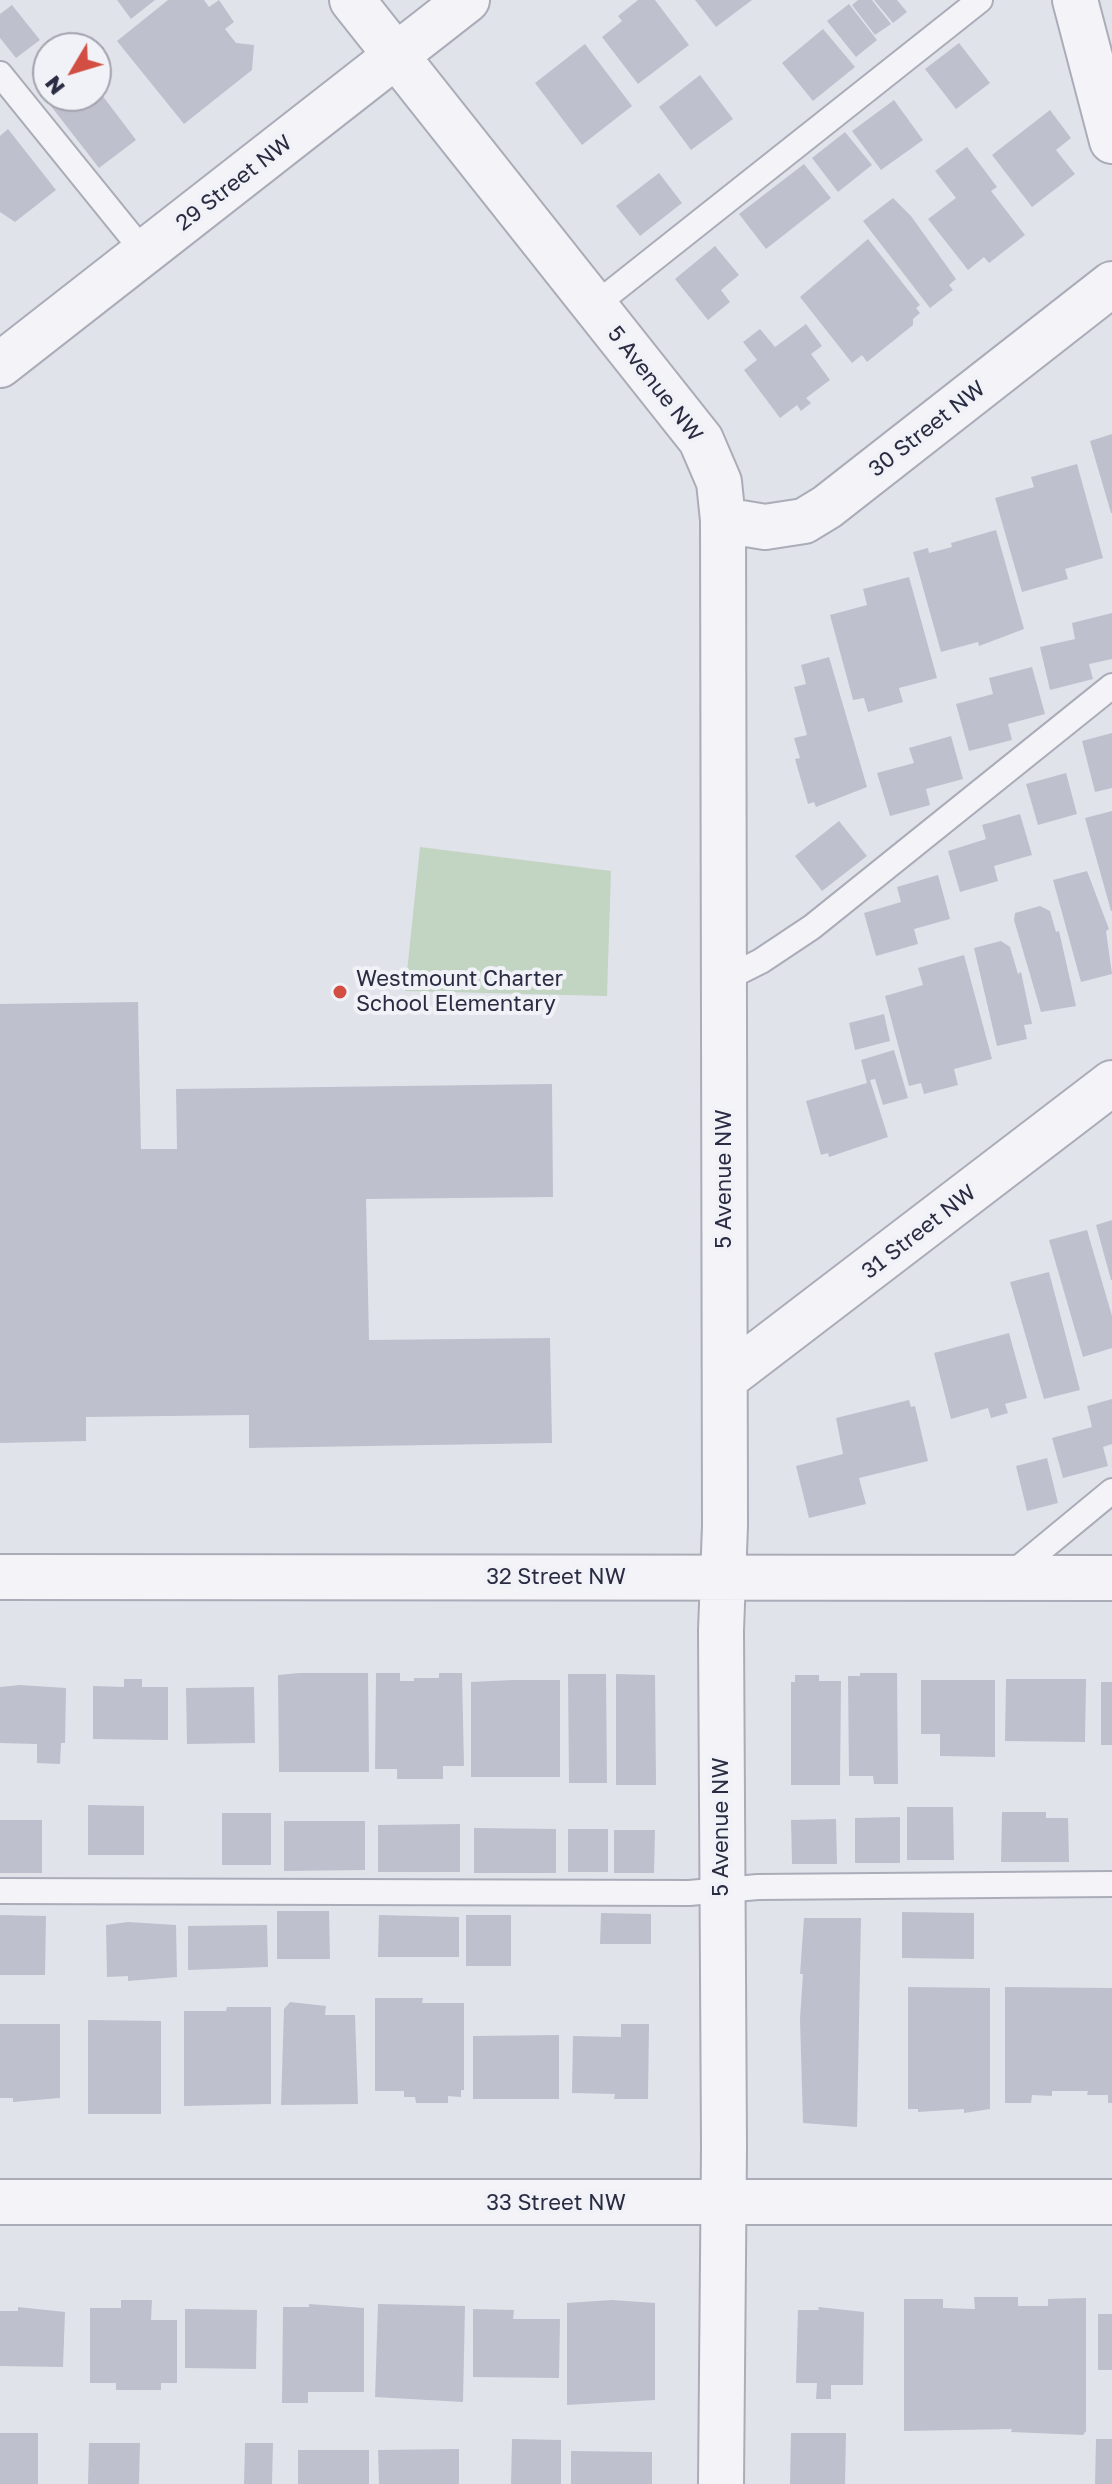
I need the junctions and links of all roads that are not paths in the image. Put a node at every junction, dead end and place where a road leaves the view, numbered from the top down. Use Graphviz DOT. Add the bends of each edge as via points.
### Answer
graph roads {
  1 [pos="352,0"];
  2 [pos="467,0"];
  3 [pos="980,0"];
  4 [pos="1075,0"];
  5 [pos="396,56"];
  6 [pos="0,74"];
  7 [pos="1112,141"];
  8 [pos="144,252"];
  9 [pos="1112,284"];
  10 [pos="594,306"];
  11 [pos="0,365"];
  12 [pos="723,520"];
  13 [pos="1112,686"];
  14 [pos="723,980"];
  15 [pos="1112,1083"];
  16 [pos="725,1379"];
  17 [pos="1112,1491"];
  18 [pos="722,1576"];
  19 [pos="0,1577"];
  20 [pos="1008,1577"];
  21 [pos="1112,1578"];
  22 [pos="1112,1884"];
  23 [pos="721,1890"];
  24 [pos="0,1891"];
  25 [pos="0,2202"];
  26 [pos="1112,2202"];
  27 [pos="723,2203"];
  28 [pos="721,2484"];
  1 -- 5 [label="street, 5 Avenue NW"];
  2 -- 5 [label="street, 29 Street NW"];
  3 -- 10 [label="lane"];
  4 -- 7 [label="street"];
  5 -- 8 [label="street, 29 Street NW"];
  5 -- 10 [label="street, 5 Avenue NW"];
  6 -- 8 [label="lane"];
  8 -- 11 [label="street, 29 Street NW"];
  9 -- 12 [label="street, 30 Street NW" via="804,521 765,527"];
  10 -- 12 [label="street, 5 Avenue NW" via="701,440 719,482"];
  12 -- 14 [label="street, 5 Avenue NW"];
  13 -- 14 [label="lane" via="812,927"];
  14 -- 16 [label="street, 5 Avenue NW"];
  15 -- 16 [label="street, 31 Street NW"];
  16 -- 18 [label="street, 5 Avenue NW"];
  17 -- 20 [label="lane"];
  18 -- 19 [label="street, 32 Street NW"];
  18 -- 20 [label="street, 32 Street NW"];
  18 -- 23 [label="street, 5 Avenue NW"];
  20 -- 21 [label="street, 32 Street NW"];
  22 -- 23 [label="lane"];
  23 -- 24 [label="lane"];
  23 -- 27 [label="street, 5 Avenue NW"];
  25 -- 27 [label="street, 33 Street NW"];
  26 -- 27 [label="street, 33 Street NW"];
  27 -- 28 [label="street, 5 Avenue NW"];
}
